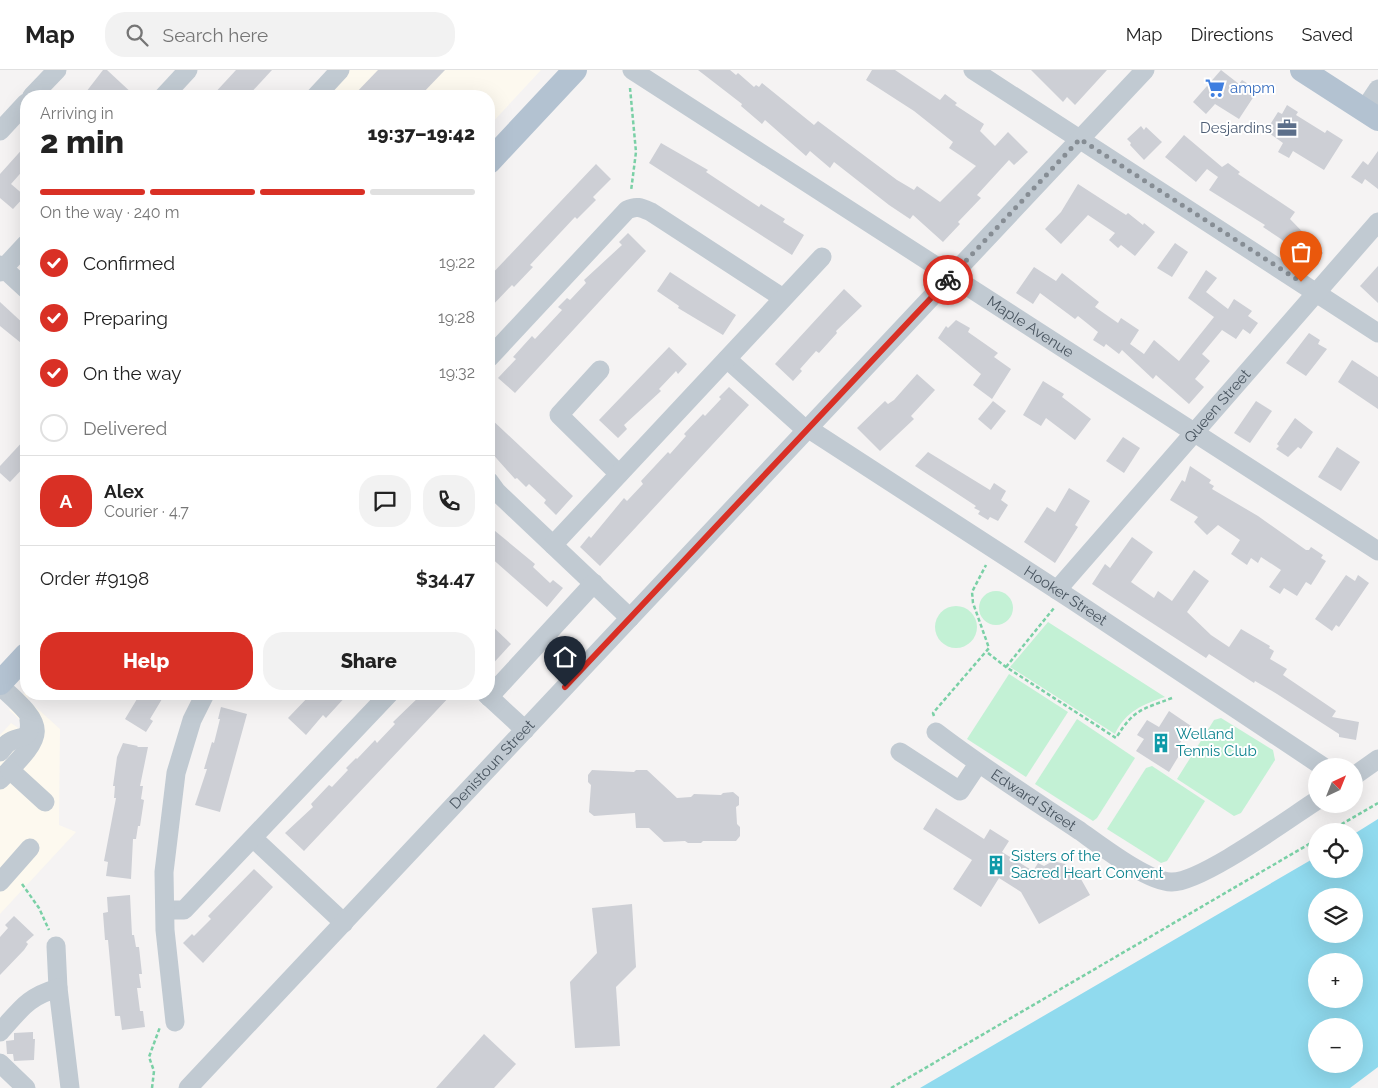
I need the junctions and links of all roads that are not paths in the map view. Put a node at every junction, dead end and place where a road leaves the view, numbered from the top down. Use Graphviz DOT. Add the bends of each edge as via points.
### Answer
graph roads {
  1 [pos="57,70"];
  2 [pos="188,70"];
  3 [pos="340,70"];
  4 [pos="575,70"];
  5 [pos="973,70"];
  6 [pos="1145,70"];
  7 [pos="1302,70"];
  8 [pos="635,71"];
  9 [pos="1378,89"];
  10 [pos="38,90"];
  11 [pos="170,90"];
  12 [pos="322,90"];
  13 [pos="20,108"];
  14 [pos="1371,114"];
  15 [pos="0,130"];
  16 [pos="1080,139"];
  17 [pos="495,156"];
  18 [pos="1378,222"];
  19 [pos="20,250"];
  20 [pos="822,258"];
  21 [pos="1,268"];
  22 [pos="951,277"];
  23 [pos="20,284"];
  24 [pos="1316,293"];
  25 [pos="783,298"];
  26 [pos="1378,332"];
  27 [pos="495,352"];
  28 [pos="727,359"];
  29 [pos="600,370"];
  30 [pos="808,430"];
  31 [pos="1194,432"];
  32 [pos="619,474"];
  33 [pos="495,495"];
  34 [pos="553,545"];
  35 [pos="1378,551"];
  36 [pos="594,583"];
  37 [pos="1062,594"];
  38 [pos="630,618"];
  39 [pos="20,662"];
  40 [pos="0,684"];
  41 [pos="495,687"];
  42 [pos="201,700"];
  43 [pos="384,700"];
  44 [pos="492,700"];
  45 [pos="26,709"];
  46 [pos="525,730"];
  47 [pos="936,732"];
  48 [pos="0,752"];
  49 [pos="900,752"];
  50 [pos="1310,758"];
  51 [pos="1378,759"];
  52 [pos="978,764"];
  53 [pos="1363,770"];
  54 [pos="5,775"];
  55 [pos="45,802"];
  56 [pos="1308,806"];
  57 [pos="254,839"];
  58 [pos="30,848"];
  59 [pos="4,877"];
  60 [pos="166,910"];
  61 [pos="344,923"];
  62 [pos="56,946"];
  63 [pos="58,988"];
  64 [pos="174,1016"];
  65 [pos="0,1032"];
  66 [pos="0,1063"];
  67 [pos="26,1088"];
  68 [pos="70,1088"];
  69 [pos="188,1088"];
  1 -- 10 [label="street"];
  2 -- 11 [label="street"];
  3 -- 12 [label="street"];
  4 -- 17 [label="main road"];
  5 -- 16 [label="street"];
  6 -- 16 [label="street, Denistoun Street"];
  7 -- 14 [label="main road"];
  8 -- 22 [label="street, Maple Avenue"];
  9 -- 14 [label="street"];
  13 -- 15 [label="street"];
  16 -- 22 [label="street, Denistoun Street"];
  16 -- 24 [label="street"];
  18 -- 24 [label="street, Queen Street"];
  19 -- 21 [label="street"];
  20 -- 25 [label="street"];
  21 -- 23 [label="street"];
  22 -- 30 [label="street, Denistoun Street"];
  22 -- 31 [label="street, Maple Avenue"];
  24 -- 26 [label="street"];
  24 -- 31 [label="street, Queen Street"];
  25 -- 27 [label="street" via="651,212 633,207"];
  25 -- 28 [label="street"];
  28 -- 30 [label="street, Hooker Street"];
  28 -- 32 [label="street"];
  29 -- 32 [label="street" via="558,415"];
  30 -- 37 [label="street, Hooker Street"];
  30 -- 38 [label="street, Denistoun Street"];
  31 -- 35 [label="street, Maple Avenue"];
  31 -- 37 [label="street, Queen Street"];
  32 -- 34 [label="street"];
  33 -- 34 [label="street"];
  34 -- 36 [label="street"];
  36 -- 38 [label="street"];
  36 -- 41 [label="street"];
  37 -- 50 [label="street, Hooker Street"];
  38 -- 46 [label="street, Denistoun Street"];
  39 -- 40 [label="main road"];
  40 -- 45 [label="street"];
  42 -- 60 [label="street" via="176,773 164,872"];
  43 -- 57 [label="street"];
  44 -- 46 [label="street"];
  45 -- 48 [label="street" via="29,731 19,740 10,741"];
  45 -- 54 [label="street" via="36,726 35,736 28,750"];
  46 -- 61 [label="street, Denistoun Street"];
  47 -- 52 [label="street, Edward Street"];
  49 -- 52 [label="street" via="960,791"];
  51 -- 53 [label="street"];
  52 -- 56 [label="street, Edward Street" via="1161,881 1173,882 1206,870"];
  54 -- 55 [label="street"];
  57 -- 60 [label="street" via="184,910"];
  57 -- 61 [label="street"];
  58 -- 59 [label="street"];
  60 -- 64 [label="street" via="165,930"];
  61 -- 69 [label="street, Denistoun Street"];
  62 -- 63 [label="street"];
  63 -- 65 [label="street" via="29,999"];
  63 -- 68 [label="street"];
  66 -- 67 [label="street"];
}
